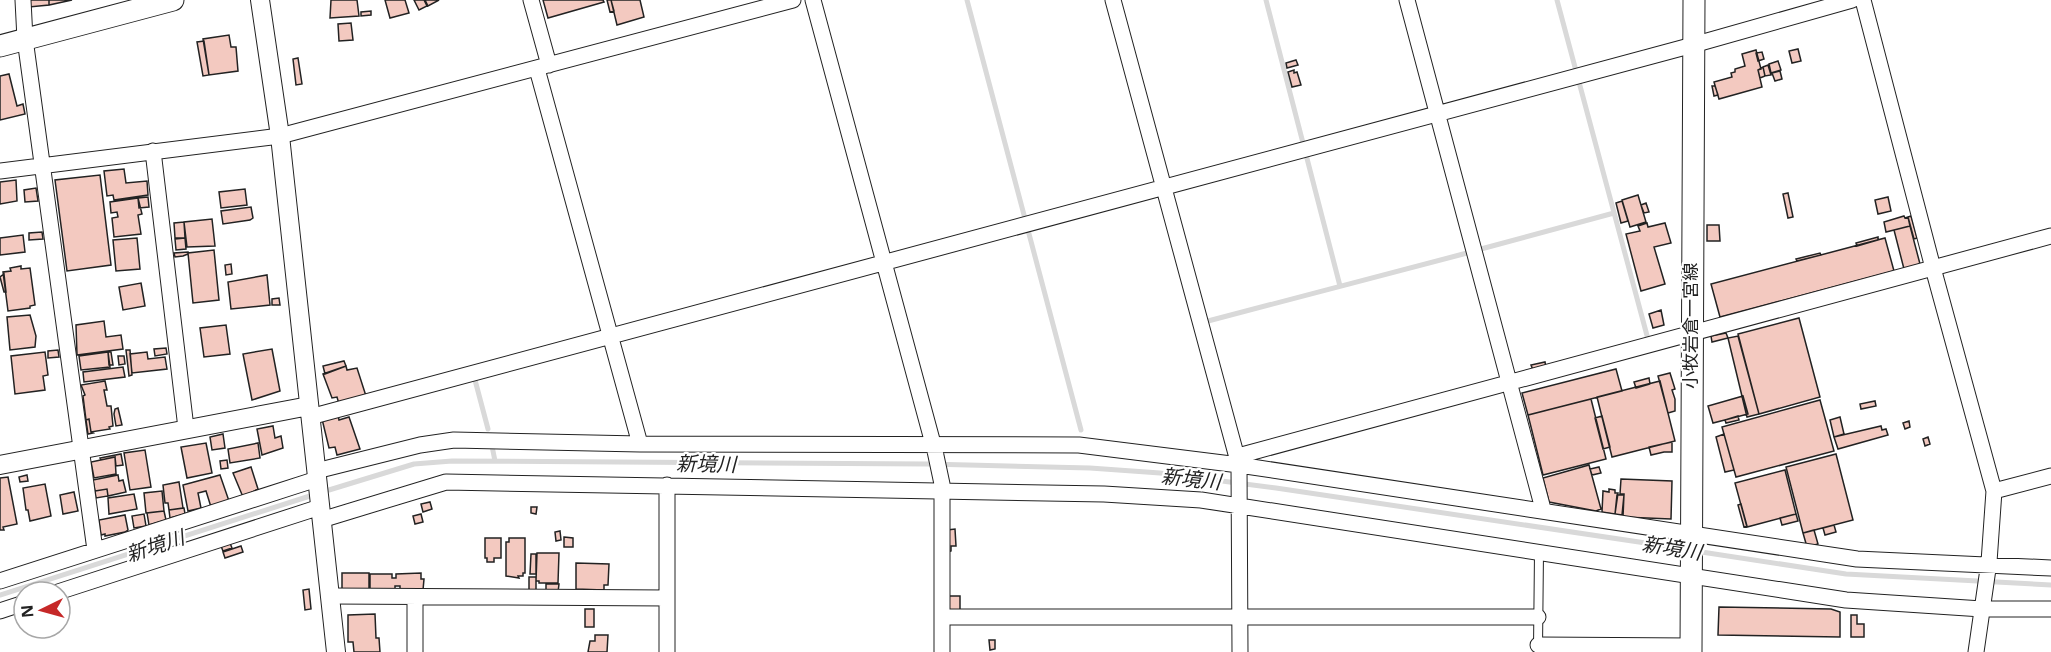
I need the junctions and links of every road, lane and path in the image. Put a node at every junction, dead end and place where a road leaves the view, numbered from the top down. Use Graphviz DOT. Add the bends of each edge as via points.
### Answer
graph roads {
  1 [pos="23,0"];
  2 [pos="173,0"];
  3 [pos="260,0"];
  4 [pos="531,0"];
  5 [pos="793,0"];
  6 [pos="813,0"];
  7 [pos="1113,0"];
  8 [pos="1407,0"];
  9 [pos="1694,0"];
  10 [pos="1852,0"];
  11 [pos="1863,0"];
  12 [pos="26,39"];
  13 [pos="1693,45"];
  14 [pos="0,46"];
  15 [pos="543,67"];
  16 [pos="1438,113"];
  17 [pos="280,136"];
  18 [pos="153,151"];
  19 [pos="43,165"];
  20 [pos="0,171"];
  21 [pos="1165,187"];
  22 [pos="2051,236"];
  23 [pos="884,264"];
  24 [pos="1933,268"];
  25 [pos="1691,332"];
  26 [pos="610,336"];
  27 [pos="1509,382"];
  28 [pos="309,412"];
  29 [pos="186,428"];
  30 [pos="640,444"];
  31 [pos="80,448"];
  32 [pos="934,448"];
  33 [pos="1239,464"];
  34 [pos="0,465"];
  35 [pos="316,475"];
  36 [pos="2051,476"];
  37 [pos="667,485"];
  38 [pos="942,487"];
  39 [pos="1994,491"];
  40 [pos="1240,505"];
  41 [pos="1543,509"];
  42 [pos="320,513"];
  43 [pos="1691,536"];
  44 [pos="95,550"];
  45 [pos="1539,551"];
  46 [pos="2051,568"];
  47 [pos="1988,569"];
  48 [pos="1691,573"];
  49 [pos="0,581"];
  50 [pos="72,588"];
  51 [pos="330,596"];
  52 [pos="415,597"];
  53 [pos="667,598"];
  54 [pos="1982,609"];
  55 [pos="2051,609"];
  56 [pos="1240,616"];
  57 [pos="942,617"];
  58 [pos="1538,617"];
  59 [pos="1538,649"];
  60 [pos="1691,649"];
  61 [pos="336,652"];
  62 [pos="415,652"];
  63 [pos="667,652"];
  64 [pos="942,652"];
  65 [pos="1240,652"];
  66 [pos="1976,652"];
  1 -- 12 [label="street"];
  2 -- 12 [label="main road"];
  3 -- 17 [label="street"];
  4 -- 15 [label="street"];
  5 -- 15 [label="street"];
  6 -- 23 [label="street"];
  7 -- 21 [label="street"];
  8 -- 16 [label="street"];
  9 -- 13 [label="main road, 小牧岩倉一宮線"];
  10 -- 13 [label="street"];
  11 -- 24 [label="street"];
  12 -- 14 [label="main road"];
  12 -- 19 [label="street"];
  13 -- 16 [label="street"];
  13 -- 25 [label="main road, 小牧岩倉一宮線"];
  15 -- 17 [label="street"];
  15 -- 26 [label="street"];
  16 -- 21 [label="street"];
  16 -- 27 [label="street"];
  17 -- 18 [label="street"];
  17 -- 28 [label="street"];
  18 -- 19 [label="street"];
  18 -- 29 [label="street"];
  19 -- 20 [label="street"];
  19 -- 31 [label="street"];
  21 -- 23 [label="street"];
  21 -- 33 [label="street"];
  22 -- 24 [label="street"];
  23 -- 26 [label="street"];
  23 -- 32 [label="street"];
  24 -- 25 [label="street"];
  24 -- 39 [label="street"];
  25 -- 27 [label="street"];
  25 -- 43 [label="main road, 小牧岩倉一宮線"];
  26 -- 28 [label="street"];
  26 -- 30 [label="street"];
  27 -- 33 [label="street"];
  27 -- 41 [label="street"];
  28 -- 29 [label="street"];
  28 -- 35 [label="street"];
  29 -- 31 [label="street"];
  30 -- 32 [label="street"];
  30 -- 35 [label="street" via="454,440 420,445"];
  31 -- 34 [label="street"];
  31 -- 44 [label="street"];
  32 -- 33 [label="street" via="1079,445"];
  32 -- 38 [label="street"];
  33 -- 40 [label="street"];
  33 -- 41 [label="street"];
  35 -- 42 [label="street"];
  35 -- 44 [label="street"];
  36 -- 39 [label="street"];
  37 -- 38 [label="street"];
  37 -- 42 [label="street" via="446,482"];
  37 -- 53 [label="street"];
  38 -- 40 [label="street"];
  38 -- 57 [label="street"];
  39 -- 47 [label="street"];
  40 -- 45 [label="street"];
  40 -- 56 [label="street"];
  41 -- 43 [label="street"];
  42 -- 50 [label="street"];
  42 -- 51 [label="street"];
  43 -- 47 [label="street" via="1857,559"];
  43 -- 48 [label="main road, 小牧岩倉一宮線"];
  44 -- 49 [label="street"];
  45 -- 48 [label="street"];
  45 -- 58 [label="lane"];
  46 -- 47 [label="street"];
  47 -- 54 [label="street"];
  48 -- 54 [label="street" via="1846,600"];
  48 -- 60 [label="main road, 小牧岩倉一宮線"];
  51 -- 52 [label="street"];
  51 -- 61 [label="street"];
  52 -- 53 [label="street"];
  52 -- 62 [label="street"];
  53 -- 63 [label="street"];
  54 -- 55 [label="street"];
  54 -- 66 [label="street"];
  56 -- 57 [label="street"];
  56 -- 58 [label="street"];
  56 -- 65 [label="street"];
  57 -- 64 [label="street"];
  58 -- 59 [label="lane"];
  59 -- 60 [label="street"];
}
